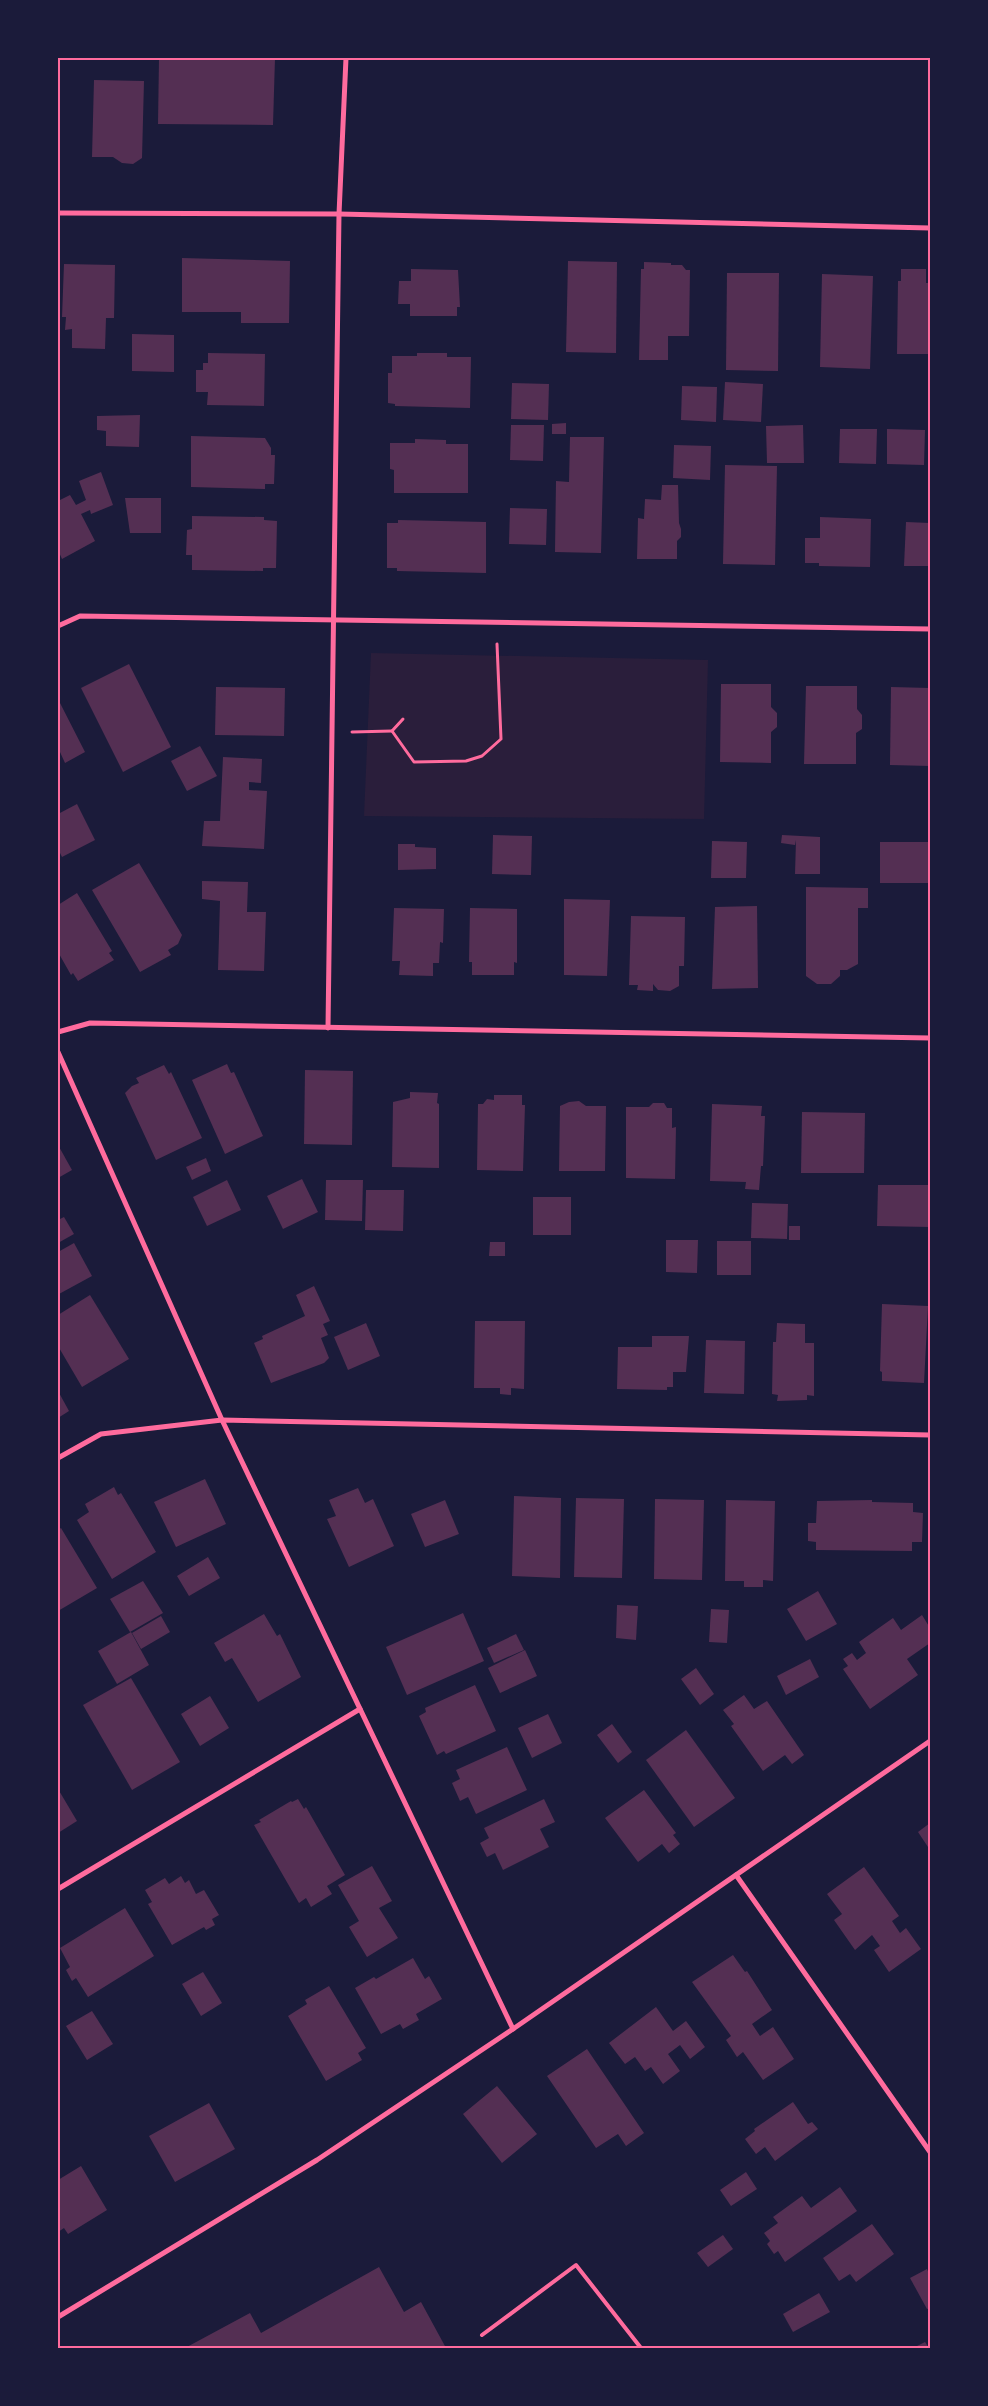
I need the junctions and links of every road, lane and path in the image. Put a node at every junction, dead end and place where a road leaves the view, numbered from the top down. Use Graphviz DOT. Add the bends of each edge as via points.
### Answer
graph roads {
  1 [pos="346,58"];
  2 [pos="58,213"];
  3 [pos="339,214"];
  4 [pos="930,228"];
  5 [pos="334,620"];
  6 [pos="496,622"];
  7 [pos="58,626"];
  8 [pos="930,629"];
  9 [pos="403,719"];
  10 [pos="331,732"];
  11 [pos="392,732"];
  12 [pos="328,1028"];
  13 [pos="58,1032"];
  14 [pos="930,1038"];
  15 [pos="58,1052"];
  16 [pos="222,1420"];
  17 [pos="930,1435"];
  18 [pos="58,1458"];
  19 [pos="360,1709"];
  20 [pos="930,1740"];
  21 [pos="736,1875"];
  22 [pos="58,1889"];
  23 [pos="513,2029"];
  24 [pos="930,2152"];
  25 [pos="58,2317"];
  26 [pos="482,2335"];
  27 [pos="641,2348"];
  1 -- 3 [label="street"];
  2 -- 3 [label="street"];
  3 -- 4 [label="street"];
  3 -- 5 [label="street"];
  5 -- 6 [label="street"];
  5 -- 7 [label="street" via="80,616"];
  5 -- 10 [label="street"];
  6 -- 8 [label="street"];
  6 -- 11 [label="path" via="501,739 482,756 466,761 425,763 414,762"];
  9 -- 11 [label="path"];
  10 -- 11 [label="path"];
  10 -- 12 [label="street"];
  12 -- 13 [label="street" via="90,1023"];
  12 -- 14 [label="street"];
  15 -- 16 [label="street"];
  16 -- 17 [label="street"];
  16 -- 18 [label="street" via="101,1434"];
  16 -- 19 [label="street"];
  19 -- 22 [label="street"];
  19 -- 23 [label="street"];
  20 -- 21 [label="street"];
  21 -- 23 [label="street"];
  21 -- 24 [label="street"];
  23 -- 25 [label="street" via="305,2168"];
  26 -- 27 [label="lane" via="576,2265"];
}
